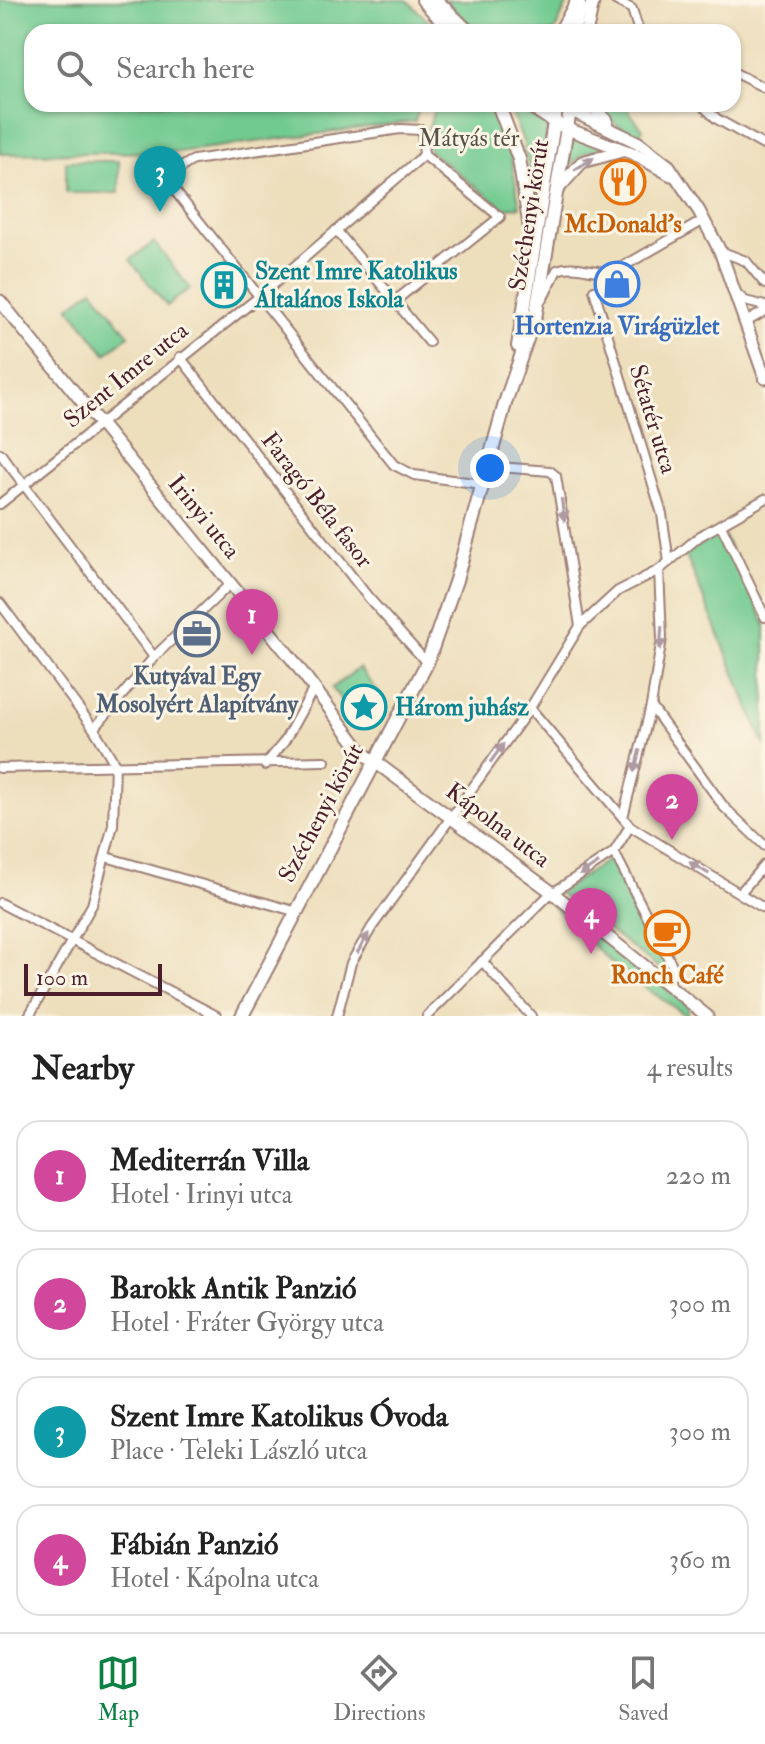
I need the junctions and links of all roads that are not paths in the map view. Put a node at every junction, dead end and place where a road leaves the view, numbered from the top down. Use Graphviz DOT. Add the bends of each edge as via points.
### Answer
graph roads {
  1 [pos="423,0"];
  2 [pos="436,0"];
  3 [pos="580,0"];
  4 [pos="593,0"];
  5 [pos="615,0"];
  6 [pos="445,24"];
  7 [pos="461,24"];
  8 [pos="565,24"];
  9 [pos="575,24"];
  10 [pos="588,24"];
  11 [pos="637,24"];
  12 [pos="741,76"];
  13 [pos="765,88"];
  14 [pos="501,112"];
  15 [pos="539,112"];
  16 [pos="555,112"];
  17 [pos="569,112"];
  18 [pos="580,112"];
  19 [pos="599,112"];
  20 [pos="710,112"];
  21 [pos="552,121"];
  22 [pos="565,128"];
  23 [pos="627,136"];
  24 [pos="765,146"];
  25 [pos="627,151"];
  26 [pos="424,155"];
  27 [pos="675,177"];
  28 [pos="555,198"];
  29 [pos="704,220"];
  30 [pos="336,230"];
  31 [pos="720,251"];
  32 [pos="533,253"];
  33 [pos="765,284"];
  34 [pos="734,289"];
  35 [pos="594,290"];
  36 [pos="260,296"];
  37 [pos="0,301"];
  38 [pos="395,301"];
  39 [pos="765,309"];
  40 [pos="536,313"];
  41 [pos="746,322"];
  42 [pos="429,342"];
  43 [pos="180,357"];
  44 [pos="765,378"];
  45 [pos="506,400"];
  46 [pos="98,423"];
  47 [pos="0,453"];
  48 [pos="487,466"];
  49 [pos="482,484"];
  50 [pos="22,485"];
  51 [pos="765,499"];
  52 [pos="0,504"];
  53 [pos="721,525"];
  54 [pos="669,562"];
  55 [pos="659,570"];
  56 [pos="230,584"];
  57 [pos="0,603"];
  58 [pos="765,617"];
  59 [pos="580,626"];
  60 [pos="154,657"];
  61 [pos="427,663"];
  62 [pos="314,688"];
  63 [pos="651,706"];
  64 [pos="530,708"];
  65 [pos="94,729"];
  66 [pos="325,761"];
  67 [pos="374,761"];
  68 [pos="115,764"];
  69 [pos="265,765"];
  70 [pos="0,768"];
  71 [pos="451,816"];
  72 [pos="623,817"];
  73 [pos="630,826"];
  74 [pos="765,846"];
  75 [pos="614,852"];
  76 [pos="106,857"];
  77 [pos="765,864"];
  78 [pos="553,893"];
  79 [pos="740,893"];
  80 [pos="0,903"];
  81 [pos="765,909"];
  82 [pos="294,911"];
  83 [pos="74,941"];
  84 [pos="482,961"];
  85 [pos="669,984"];
  86 [pos="694,1010"];
  87 [pos="29,1016"];
  88 [pos="217,1016"];
  89 [pos="242,1016"];
  90 [pos="337,1016"];
  91 [pos="427,1016"];
  92 [pos="531,1016"];
  93 [pos="707,1016"];
  1 -- 6 [label="main road"];
  2 -- 7 [label="main road"];
  3 -- 8 [label="main road"];
  3 -- 9 [label="main road"];
  4 -- 10 [label="main road"];
  5 -- 11 [label="street" via="632,9"];
  12 -- 13 [label="street"];
  14 -- 32 [label="main road" via="522,168"];
  15 -- 21 [label="main road"];
  16 -- 21 [label="main road, Széchenyi körút"];
  17 -- 22 [label="main road, Széchenyi körút"];
  18 -- 23 [label="street"];
  19 -- 23 [label="street"];
  20 -- 24 [label="street"];
  21 -- 22 [label="main road"];
  21 -- 32 [label="main road, Széchenyi körút"];
  22 -- 25 [label="street"];
  22 -- 28 [label="main road, Széchenyi körút"];
  23 -- 27 [label="street" via="656,153"];
  25 -- 27 [label="street"];
  28 -- 25 [label="street, one-way" via="562,181 582,162"];
  26 -- 30 [label="street, Szent Imre utca"];
  26 -- 36 [label="street" via="422,130 400,129 183,165 175,191"];
  26 -- 38 [label="street" via="500,217"];
  27 -- 29 [label="street"];
  28 -- 40 [label="main road, Széchenyi körút"];
  29 -- 31 [label="street"];
  29 -- 40 [label="street" via="631,264 604,274 572,267 557,270"];
  30 -- 36 [label="street, Szent Imre utca"];
  30 -- 38 [label="street"];
  31 -- 33 [label="street" via="746,261"];
  31 -- 34 [label="street"];
  32 -- 45 [label="main road, Széchenyi körút"];
  34 -- 39 [label="street" via="745,301"];
  34 -- 41 [label="street"];
  35 -- 54 [label="street, Sétatér utca" via="662,514"];
  36 -- 43 [label="street, Szent Imre utca"];
  36 -- 49 [label="street" via="394,465 414,475"];
  37 -- 46 [label="street, Irinyi utca"];
  38 -- 42 [label="street"];
  39 -- 41 [label="street"];
  40 -- 45 [label="main road, Széchenyi körút"];
  41 -- 44 [label="street"];
  43 -- 46 [label="street, Szent Imre utca"];
  43 -- 61 [label="street, Faragó Béla fasor" via="368,597"];
  45 -- 48 [label="main road, Széchenyi körút"];
  46 -- 50 [label="street, Szent Imre utca"];
  46 -- 56 [label="street, Irinyi utca"];
  47 -- 50 [label="street"];
  48 -- 49 [label="main road, Széchenyi körút"];
  48 -- 59 [label="street, one-way" via="550,471 556,476"];
  49 -- 61 [label="main road, Széchenyi körút"];
  50 -- 52 [label="street, Szent Imre utca"];
  50 -- 60 [label="street"];
  51 -- 53 [label="street"];
  53 -- 54 [label="street"];
  53 -- 58 [label="street"];
  54 -- 55 [label="street"];
  55 -- 59 [label="street" via="618,591"];
  55 -- 63 [label="street, one-way" via="662,638"];
  56 -- 60 [label="street"];
  56 -- 62 [label="street, Irinyi utca"];
  57 -- 65 [label="street"];
  59 -- 64 [label="street"];
  60 -- 65 [label="street"];
  61 -- 67 [label="main road, Széchenyi körút"];
  62 -- 67 [label="street, Irinyi utca"];
  62 -- 69 [label="street"];
  63 -- 72 [label="street, one-way"];
  63 -- 74 [label="street" via="724,807"];
  71 -- 64 [label="street, one-way"];
  64 -- 72 [label="street"];
  65 -- 68 [label="street"];
  66 -- 69 [label="street"];
  67 -- 71 [label="street, Kápolna utca"];
  67 -- 82 [label="main road, Széchenyi körút"];
  68 -- 69 [label="street"];
  68 -- 70 [label="street"];
  68 -- 76 [label="street"];
  71 -- 78 [label="street, Kápolna utca"];
  90 -- 71 [label="street, one-way" via="358,951"];
  72 -- 73 [label="street"];
  73 -- 75 [label="street"];
  79 -- 73 [label="street, one-way"];
  75 -- 78 [label="street, one-way"];
  75 -- 85 [label="street" via="673,967"];
  76 -- 82 [label="street"];
  76 -- 83 [label="street" via="92,905"];
  77 -- 79 [label="street"];
  78 -- 84 [label="street"];
  78 -- 85 [label="street, Kápolna utca"];
  79 -- 81 [label="street"];
  80 -- 83 [label="street"];
  82 -- 89 [label="main road, Széchenyi körút"];
  83 -- 87 [label="street"];
  83 -- 88 [label="street"];
  84 -- 91 [label="street"];
  84 -- 92 [label="street"];
  85 -- 86 [label="street, Kápolna utca"];
  86 -- 93 [label="street, Kápolna utca"];
}
